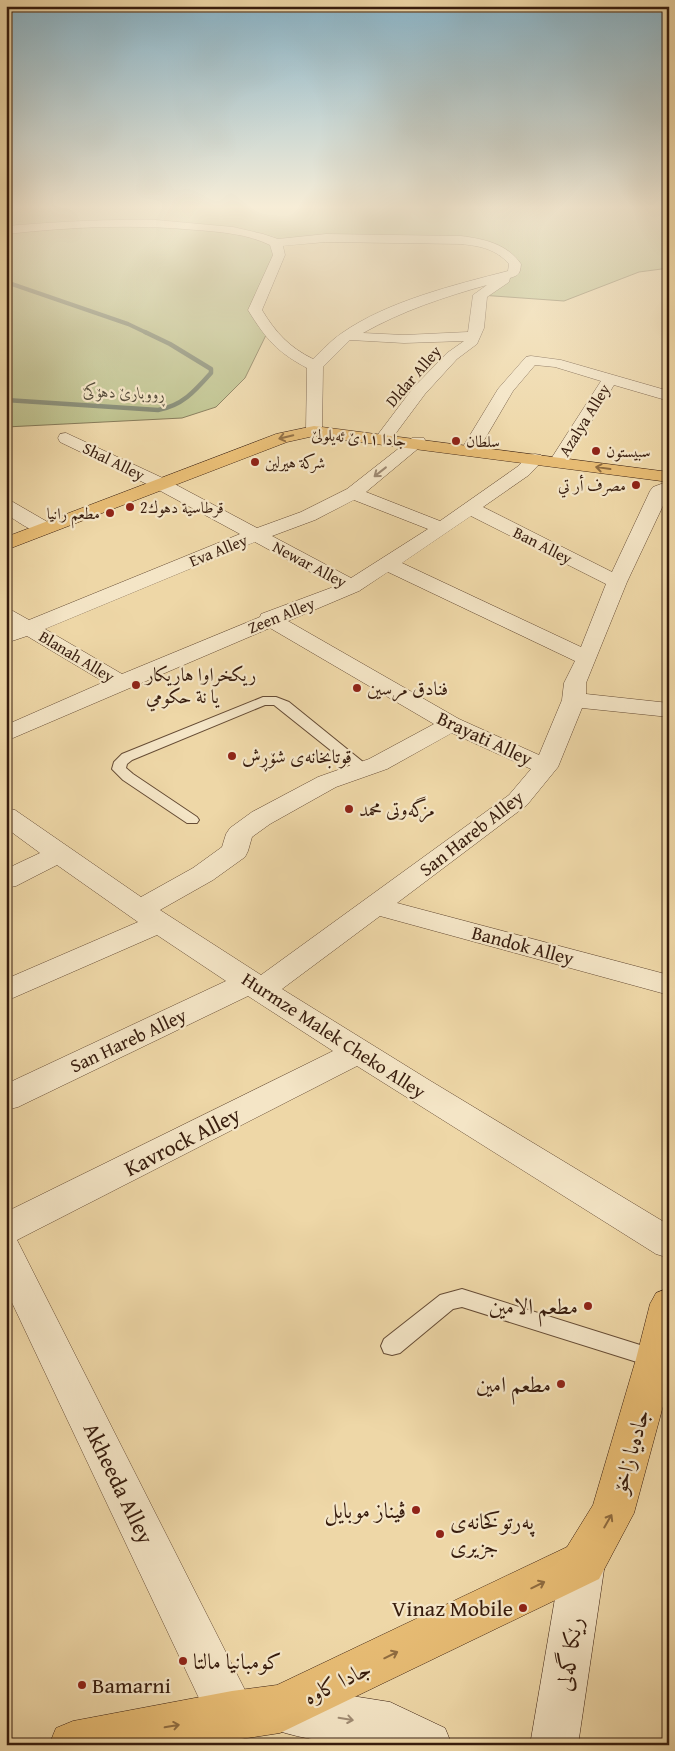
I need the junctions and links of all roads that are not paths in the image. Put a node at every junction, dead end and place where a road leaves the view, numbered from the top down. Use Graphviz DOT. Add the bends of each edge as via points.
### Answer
graph roads {
  1 [pos="265,287"];
  2 [pos="464,287"];
  3 [pos="493,287"];
  4 [pos="346,336"];
  5 [pos="474,336"];
  6 [pos="315,366"];
  7 [pos="610,379"];
  8 [pos="669,396"];
  9 [pos="314,431"];
  10 [pos="66,438"];
  11 [pos="384,438"];
  12 [pos="418,442"];
  13 [pos="470,450"];
  14 [pos="535,459"];
  15 [pos="558,462"];
  16 [pos="669,477"];
  17 [pos="161,484"];
  18 [pos="669,486"];
  19 [pos="354,492"];
  20 [pos="6,506"];
  21 [pos="470,508"];
  22 [pos="44,528"];
  23 [pos="442,528"];
  24 [pos="256,535"];
  25 [pos="6,544"];
  26 [pos="387,564"];
  27 [pos="617,582"];
  28 [pos="352,587"];
  29 [pos="6,615"];
  30 [pos="269,620"];
  31 [pos="30,628"];
  32 [pos="6,637"];
  33 [pos="588,658"];
  34 [pos="121,683"];
  35 [pos="574,700"];
  36 [pos="669,710"];
  37 [pos="451,724"];
  38 [pos="6,734"];
  39 [pos="546,767"];
  40 [pos="363,769"];
  41 [pos="6,816"];
  42 [pos="192,820"];
  43 [pos="59,854"];
  44 [pos="6,880"];
  45 [pos="376,906"];
  46 [pos="150,916"];
  47 [pos="669,984"];
  48 [pos="256,986"];
  49 [pos="6,991"];
  50 [pos="358,1052"];
  51 [pos="6,1098"];
  52 [pos="6,1229"];
  53 [pos="669,1243"];
  54 [pos="6,1251"];
  55 [pos="669,1304"];
  56 [pos="392,1346"];
  57 [pos="656,1359"];
  58 [pos="583,1563"];
  59 [pos="280,1709"];
  60 [pos="232,1716"];
  61 [pos="73,1745"];
  62 [pos="428,1745"];
  63 [pos="554,1745"];
  1 -- 6 [label="street" via="255,310 268,331 290,353"];
  2 -- 4 [label="street" via="381,317"];
  3 -- 5 [label="street" via="480,295"];
  4 -- 5 [label="street" via="404,339"];
  4 -- 6 [label="street"];
  5 -- 11 [label="street, Dldar Alley" via="470,344 452,356 419,391"];
  6 -- 9 [label="street"];
  7 -- 8 [label="street"];
  7 -- 13 [label="street" via="556,362 532,360 506,388"];
  7 -- 15 [label="street, Azalya Alley"];
  9 -- 11 [label="highway, جادا ١١ێ ئه‌یلولێ"];
  9 -- 17 [label="highway, جادا ١١ێ ئه‌یلولێ, one-way" via="282,438"];
  10 -- 17 [label="street, Shal Alley"];
  11 -- 12 [label="highway, جادا ١١ێ ئه‌یلولێ"];
  12 -- 13 [label="highway, جادا ١١ێ ئه‌یلولێ"];
  12 -- 19 [label="street, Eva Alley, one-way"];
  13 -- 14 [label="highway, جادا ١١ێ ئه‌یلولێ"];
  14 -- 15 [label="highway, جادا ١١ێ ئه‌یلولێ"];
  14 -- 21 [label="street, Zeen Alley"];
  16 -- 15 [label="highway, جادا ١١ێ ئه‌یلولێ, one-way"];
  17 -- 22 [label="highway, جادا ١١ێ ئه‌یلولێ"];
  17 -- 24 [label="street, Newar Alley"];
  18 -- 27 [label="street, San Hareb Alley" via="659,491"];
  19 -- 23 [label="street"];
  19 -- 24 [label="street, Eva Alley" via="308,516"];
  20 -- 22 [label="street"];
  21 -- 23 [label="street, Zeen Alley"];
  21 -- 27 [label="street, Ban Alley"];
  22 -- 25 [label="highway, جادا ١١ێ ئه‌یلولێ"];
  23 -- 26 [label="street, Zeen Alley"];
  24 -- 28 [label="street, Newar Alley"];
  24 -- 31 [label="street, Eva Alley"];
  26 -- 28 [label="street, Zeen Alley"];
  26 -- 33 [label="street"];
  27 -- 33 [label="street, San Hareb Alley"];
  28 -- 30 [label="street, Zeen Alley"];
  29 -- 31 [label="street, Blanah Alley"];
  30 -- 34 [label="street, Zeen Alley"];
  30 -- 37 [label="street, Brayati Alley"];
  31 -- 32 [label="street, Eva Alley"];
  31 -- 34 [label="street, Blanah Alley"];
  33 -- 35 [label="street, San Hareb Alley" via="575,683"];
  34 -- 38 [label="street, Zeen Alley"];
  35 -- 36 [label="street"];
  35 -- 39 [label="street, San Hareb Alley"];
  37 -- 39 [label="street, Brayati Alley"];
  37 -- 40 [label="street"];
  39 -- 45 [label="street, San Hareb Alley" via="518,800"];
  40 -- 42 [label="lane" via="284,705 263,701 121,762 119,769 128,777"];
  40 -- 46 [label="street" via="326,782 261,818 239,834 235,851"];
  41 -- 43 [label="street, Hurmze Malek Cheko Alley"];
  43 -- 44 [label="street"];
  43 -- 46 [label="street, Hurmze Malek Cheko Alley"];
  45 -- 47 [label="street, Bandok Alley"];
  45 -- 48 [label="street, San Hareb Alley"];
  46 -- 48 [label="street, Hurmze Malek Cheko Alley"];
  46 -- 49 [label="street"];
  48 -- 50 [label="street, Hurmze Malek Cheko Alley"];
  48 -- 51 [label="street, San Hareb Alley"];
  50 -- 52 [label="street, Kavrock Alley"];
  50 -- 53 [label="street, Hurmze Malek Cheko Alley"];
  54 -- 60 [label="street, Akheeda Alley"];
  55 -- 57 [label="highway, جادەیا زاخۆ"];
  56 -- 57 [label="lane" via="446,1301 462,1298"];
  58 -- 57 [label="highway, جادەیا زاخۆ, one-way" via="612,1513"];
  59 -- 58 [label="highway, جادا کاوه‌, one-way"];
  58 -- 63 [label="street, رێکا گه‌لی"];
  59 -- 60 [label="highway, جادا کاوه‌"];
  59 -- 62 [label="street, one-way" via="390,1726"];
  61 -- 60 [label="highway, جادا کاوه‌, one-way"];
}
